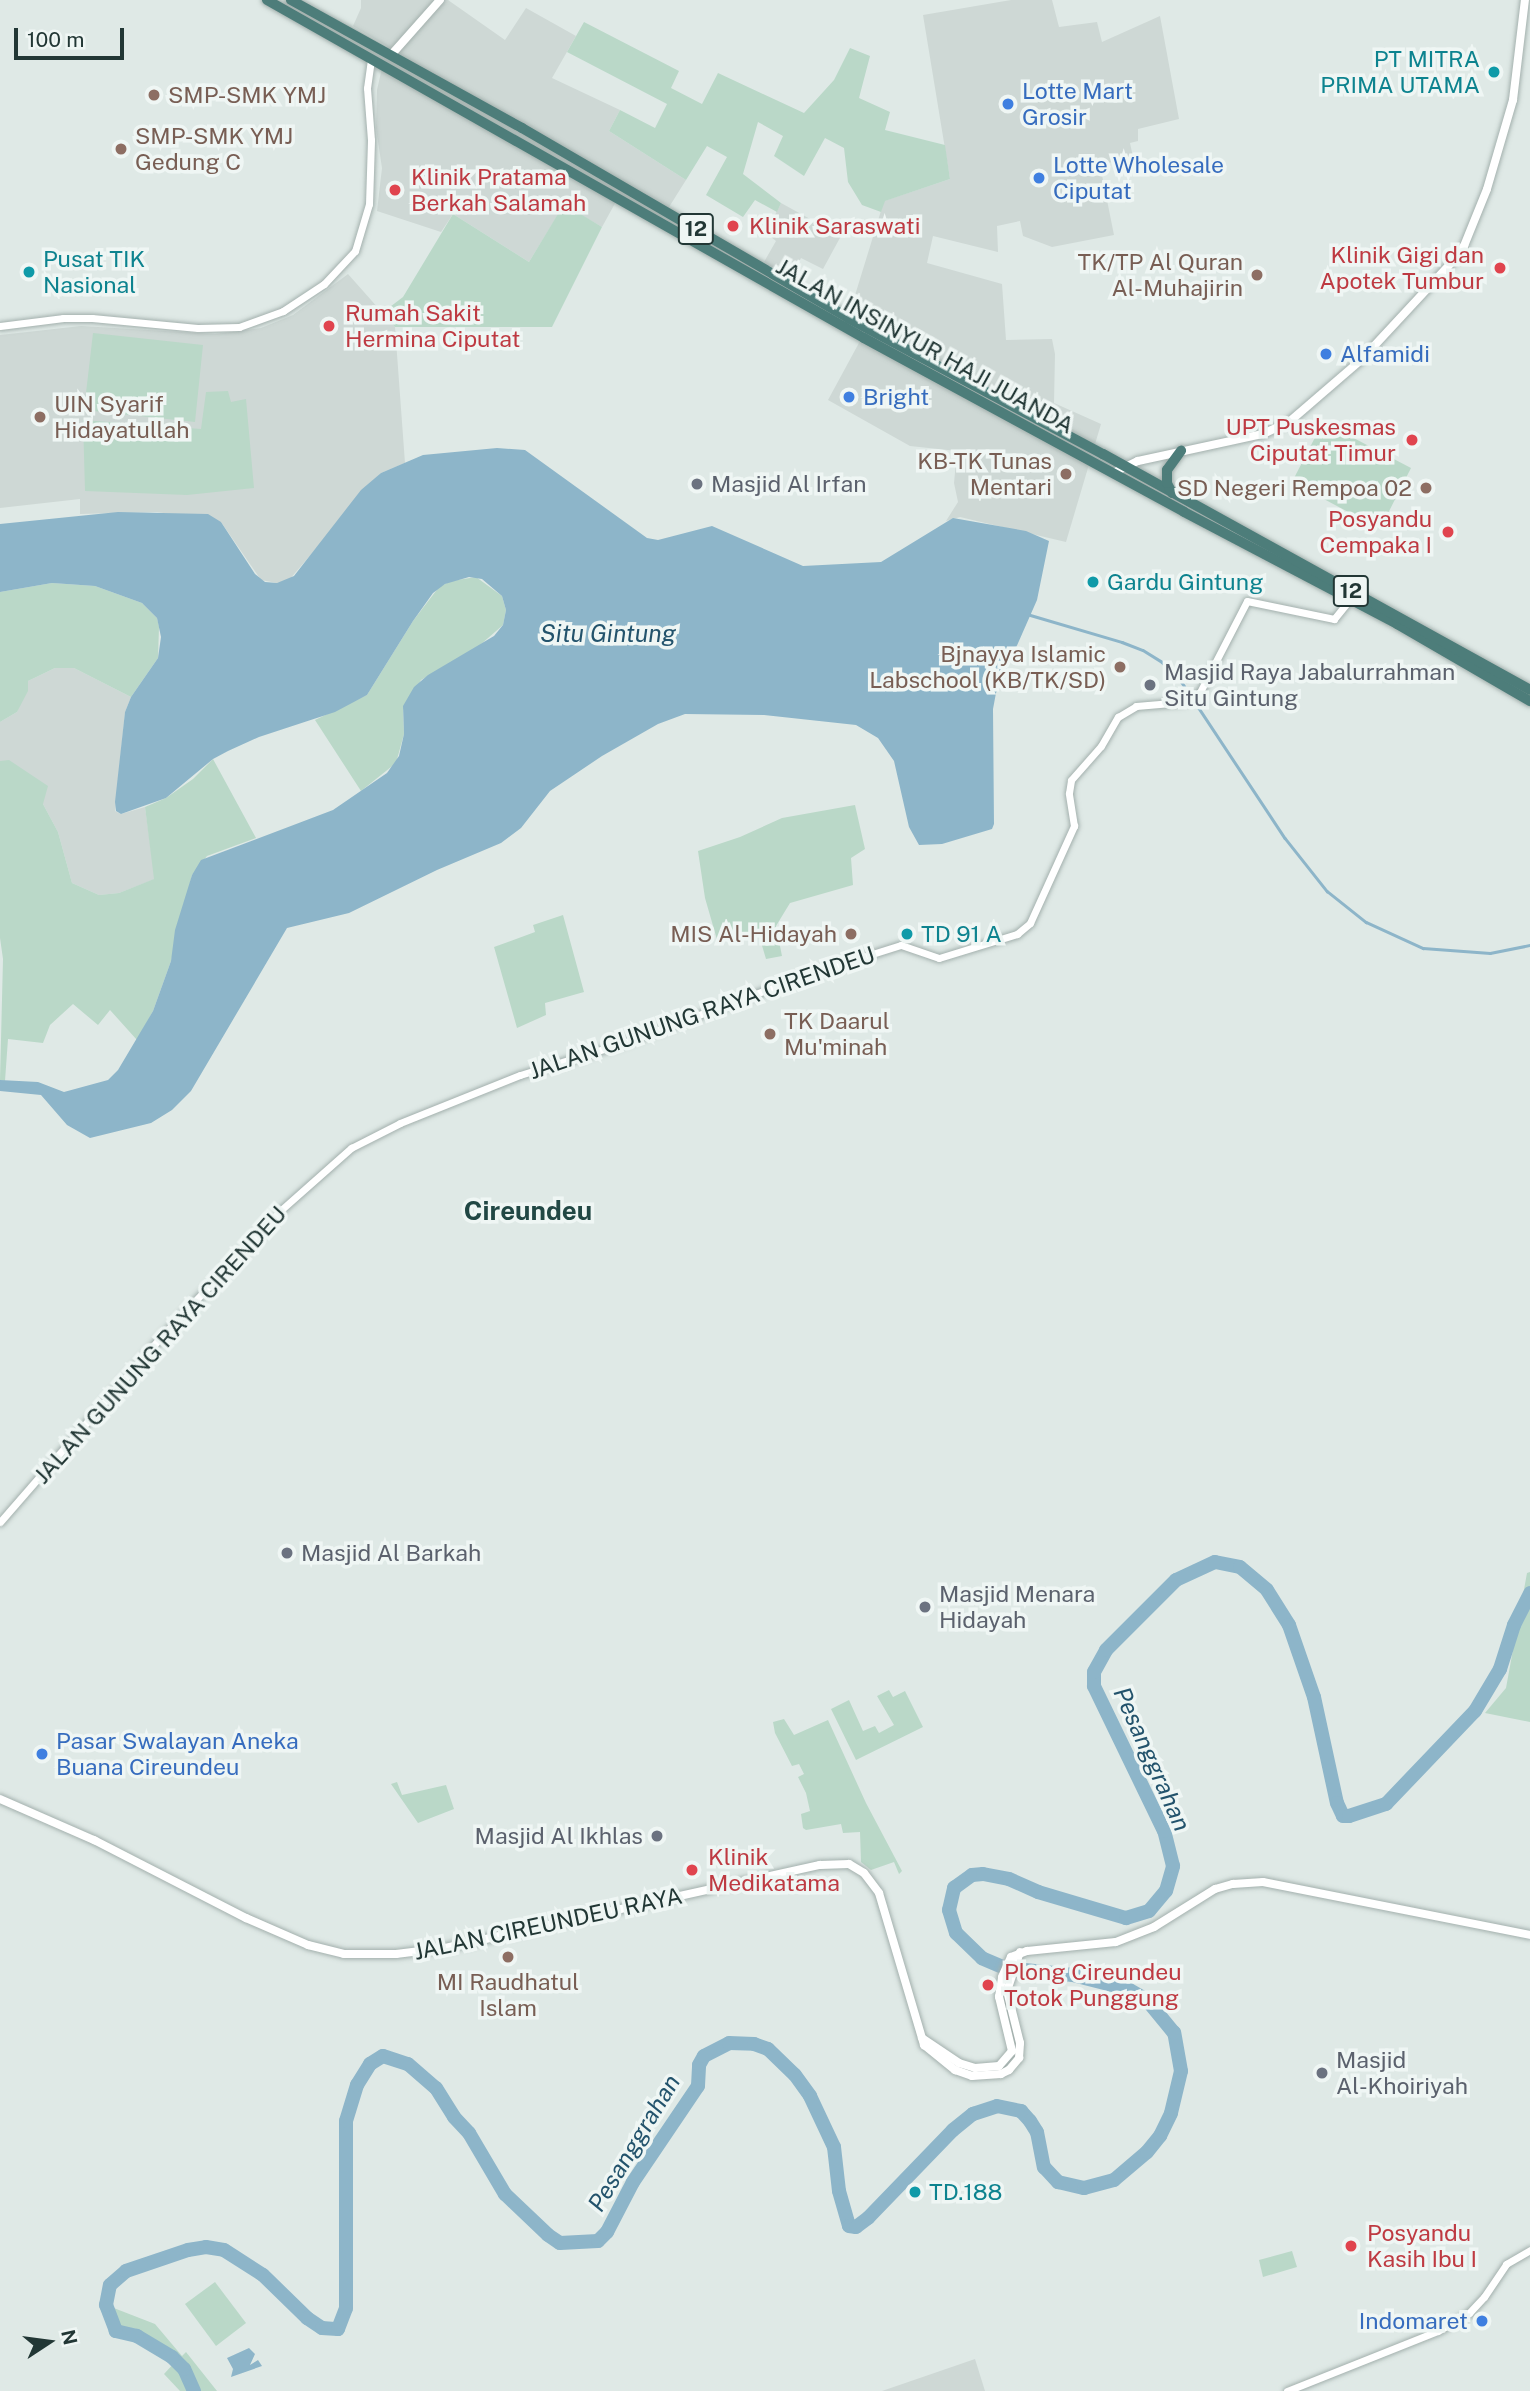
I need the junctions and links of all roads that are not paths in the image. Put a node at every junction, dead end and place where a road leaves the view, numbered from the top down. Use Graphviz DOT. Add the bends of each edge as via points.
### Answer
graph roads {
  1 [pos="267,0"];
  2 [pos="291,0"];
  3 [pos="440,0"];
  4 [pos="1525,0"];
  5 [pos="392,54"];
  6 [pos="371,58"];
  7 [pos="385,65"];
  8 [pos="0,326"];
  9 [pos="1181,451"];
  10 [pos="1120,469"];
  11 [pos="1172,493"];
  12 [pos="1350,599"];
  13 [pos="1530,690"];
  14 [pos="1530,701"];
  15 [pos="0,1522"];
  16 [pos="0,1799"];
  17 [pos="1530,1935"];
  18 [pos="1530,2250"];
  19 [pos="1287,2391"];
  1 -- 6 [label="highway, JALAN INSINYUR HAJI JUANDA / 12"];
  2 -- 5 [label="highway, JALAN INSINYUR HAJI JUANDA / 12"];
  3 -- 5 [label="main road"];
  4 -- 9 [label="main road" via="1513,100 1487,189 1453,261 1363,359 1303,412 1263,435"];
  5 -- 7 [label="highway"];
  5 -- 10 [label="highway, JALAN INSINYUR HAJI JUANDA / 12" via="848,318"];
  6 -- 7 [label="highway, JALAN INSINYUR HAJI JUANDA / 12"];
  6 -- 8 [label="street" via="367,88 369,204 355,251 324,284 283,311 239,327 82,318"];
  7 -- 10 [label="highway, JALAN INSINYUR HAJI JUANDA / 12" via="864,338"];
  9 -- 10 [label="main road"];
  9 -- 11 [label="highway" via="1167,470"];
  10 -- 11 [label="highway, JALAN INSINYUR HAJI JUANDA / 12"];
  10 -- 12 [label="highway, JALAN INSINYUR HAJI JUANDA / 12" via="1184,512"];
  11 -- 13 [label="highway, JALAN INSINYUR HAJI JUANDA / 12"];
  12 -- 14 [label="highway, JALAN INSINYUR HAJI JUANDA / 12"];
  12 -- 15 [label="street, JALAN GUNUNG RAYA CIRENDEU" via="1334,620 1247,601 1210,678 1197,694 1188,700 1127,709 1118,717 1069,786 1074,826 1030,923 1017,934 939,958 901,945 812,973 620,1044 520,1075 395,1125 351,1148 281,1210 159,1339"];
  16 -- 17 [label="main road, JALAN CIREUNDEU RAYA" via="94,1840 246,1918 308,1945 344,1954 445,1948 820,1865 849,1864 864,1873 879,1893 928,2050 972,2076 994,2076 1009,2070 1018,2058 1020,2043 1006,1978 1010,1963 1020,1952 1116,1942 1154,1927 1215,1889 1249,1882"];
  18 -- 19 [label="street" via="1506,2264 1469,2313 1438,2331"];
}
